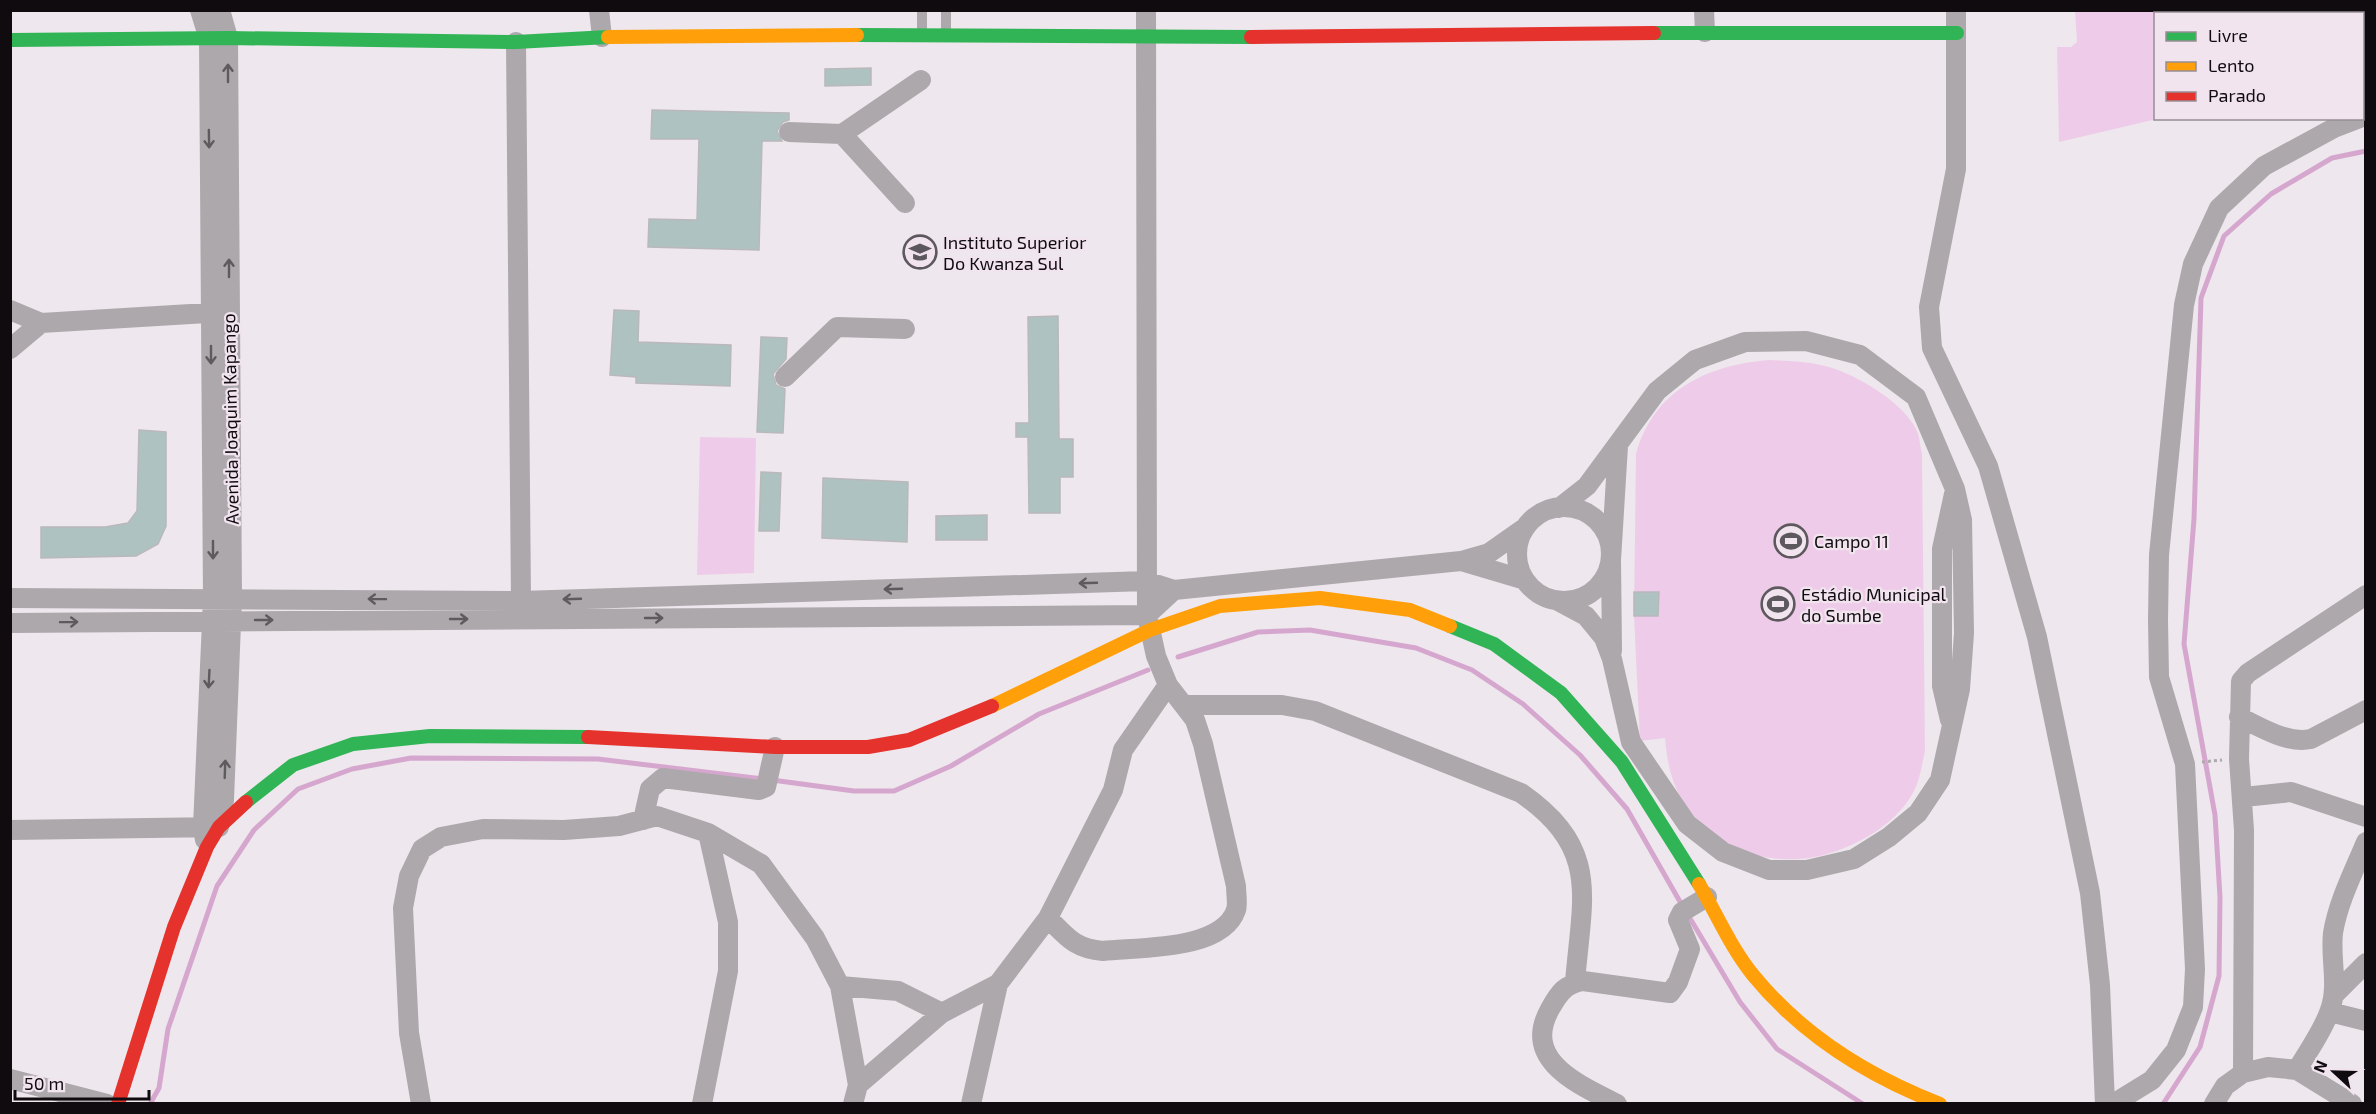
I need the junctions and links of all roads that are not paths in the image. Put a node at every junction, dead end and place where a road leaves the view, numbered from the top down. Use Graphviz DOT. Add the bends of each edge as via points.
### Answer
graph roads {
  1 [pos="200,10"];
  2 [pos="220,10"];
  3 [pos="599,10"];
  4 [pos="922,10"];
  5 [pos="946,10"];
  6 [pos="1146,10"];
  7 [pos="1704,10"];
  8 [pos="1956,10"];
  9 [pos="1705,32"];
  10 [pos="1957,33"];
  11 [pos="922,34"];
  12 [pos="946,34"];
  13 [pos="602,37"];
  14 [pos="1146,38"];
  15 [pos="218,39"];
  16 [pos="10,40"];
  17 [pos="516,42"];
  18 [pos="921,80"];
  19 [pos="2357,120"];
  20 [pos="789,132"];
  21 [pos="842,134"];
  22 [pos="905,203"];
  23 [pos="10,310"];
  24 [pos="220,312"];
  25 [pos="41,323"];
  26 [pos="905,329"];
  27 [pos="10,349"];
  28 [pos="785,377"];
  29 [pos="1618,446"];
  30 [pos="1559,508"];
  31 [pos="1526,527"];
  32 [pos="1611,560"];
  33 [pos="1461,561"];
  34 [pos="1525,580"];
  35 [pos="1146,581"];
  36 [pos="1174,590"];
  37 [pos="2366,595"];
  38 [pos="10,598"];
  39 [pos="222,598"];
  40 [pos="521,601"];
  41 [pos="1558,601"];
  42 [pos="221,620"];
  43 [pos="10,623"];
  44 [pos="1148,623"];
  45 [pos="1612,660"];
  46 [pos="1168,685"];
  47 [pos="1184,705"];
  48 [pos="2366,710"];
  49 [pos="2239,717"];
  50 [pos="775,751"];
  51 [pos="2244,797"];
  52 [pos="2366,817"];
  53 [pos="643,820"];
  54 [pos="211,827"];
  55 [pos="10,830"];
  56 [pos="708,833"];
  57 [pos="2366,842"];
  58 [pos="207,848"];
  59 [pos="1696,904"];
  60 [pos="1048,918"];
  61 [pos="2366,963"];
  62 [pos="1575,982"];
  63 [pos="998,984"];
  64 [pos="840,986"];
  65 [pos="2332,1003"];
  66 [pos="942,1013"];
  67 [pos="2366,1022"];
  68 [pos="2297,1070"];
  69 [pos="2243,1073"];
  70 [pos="10,1079"];
  71 [pos="855,1094"];
  72 [pos="107,1104"];
  73 [pos="118,1104"];
  74 [pos="422,1104"];
  75 [pos="702,1104"];
  76 [pos="971,1104"];
  77 [pos="1617,1104"];
  78 [pos="1940,1104"];
  79 [pos="2105,1104"];
  80 [pos="2114,1104"];
  81 [pos="2214,1104"];
  82 [pos="2352,1104"];
  1 -- 15 [label="street, Avenida Joaquim Kapango"];
  2 -- 15 [label="street, Avenida Joaquim Kapango"];
  3 -- 13 [label="street"];
  4 -- 11 [label="lane"];
  5 -- 12 [label="lane"];
  6 -- 14 [label="street"];
  7 -- 9 [label="street"];
  8 -- 10 [label="street"];
  9 -- 10 [label="street"];
  9 -- 14 [label="street"];
  10 -- 79 [label="street" via="1956,169 1929,307 1932,348 1988,466 2037,637 2090,893 2100,985"];
  11 -- 12 [label="street"];
  11 -- 13 [label="street"];
  12 -- 14 [label="street"];
  13 -- 17 [label="street"];
  14 -- 35 [label="street"];
  15 -- 16 [label="street"];
  15 -- 17 [label="street"];
  15 -- 24 [label="street, Avenida Joaquim Kapango"];
  17 -- 40 [label="street"];
  18 -- 21 [label="street"];
  19 -- 80 [label="street" via="2334,128 2264,166 2219,208 2193,264 2184,305 2159,555 2158,620 2159,677 2185,764 2195,969 2193,1007 2176,1050 2152,1080"];
  20 -- 21 [label="street"];
  21 -- 22 [label="street"];
  23 -- 25 [label="street"];
  24 -- 25 [label="street"];
  24 -- 39 [label="street, Avenida Joaquim Kapango"];
  25 -- 27 [label="street"];
  26 -- 28 [label="street" via="837,327"];
  29 -- 30 [label="street" via="1587,486"];
  29 -- 32 [label="street"];
  29 -- 45 [label="street" via="1657,391 1695,360 1745,342 1806,341 1860,355 1916,397 1955,489 1942,549 1942,686 1952,729 1940,780 1918,813 1854,859 1808,870 1769,870 1723,852 1687,824 1631,742"];
  30 -- 31 [label="street" via="1539,515"];
  30 -- 32 [label="street" via="1573,508 1599,522 1610,544"];
  31 -- 33 [label="street" via="1489,553"];
  31 -- 34 [label="street" via="1517,552"];
  32 -- 41 [label="street" via="1602,583 1584,597"];
  32 -- 45 [label="street"];
  33 -- 34 [label="street"];
  33 -- 36 [label="street"];
  34 -- 41 [label="street" via="1543,597"];
  35 -- 36 [label="street"];
  35 -- 40 [label="street, one-way"];
  35 -- 44 [label="street"];
  36 -- 44 [label="street"];
  37 -- 49 [label="street" via="2248,673 2241,681"];
  38 -- 39 [label="street"];
  40 -- 39 [label="street, one-way"];
  39 -- 42 [label="street, Avenida Joaquim Kapango"];
  41 -- 45 [label="street" via="1586,616 1604,638"];
  43 -- 42 [label="street, one-way"];
  42 -- 44 [label="street, one-way"];
  42 -- 54 [label="street, Avenida Joaquim Kapango" via="224,800"];
  44 -- 46 [label="street"];
  44 -- 50 [label="street" via="1012,698 909,740 868,747"];
  44 -- 59 [label="street" via="1220,606 1320,598 1410,610 1494,644 1561,693 1622,762"];
  46 -- 47 [label="street"];
  46 -- 60 [label="street" via="1123,750 1113,790"];
  47 -- 60 [label="street" via="1195,720 1203,744 1236,886 1236,910 1220,931 1202,940 1103,951 1074,944"];
  47 -- 62 [label="street" via="1282,705 1315,711 1521,793 1558,823 1574,847 1583,885"];
  48 -- 49 [label="street" via="2301,741"];
  49 -- 51 [label="street"];
  50 -- 53 [label="street" via="766,787 759,790 663,778 650,789"];
  50 -- 54 [label="street" via="589,737 430,736 353,744 293,765"];
  51 -- 52 [label="street" via="2291,792"];
  51 -- 69 [label="street"];
  53 -- 56 [label="street" via="657,816"];
  53 -- 74 [label="street" via="564,830 483,829 441,837 422,849 408,876 403,908 409,1033"];
  54 -- 55 [label="street"];
  54 -- 58 [label="street"];
  56 -- 64 [label="street" via="761,864 815,938"];
  56 -- 75 [label="street" via="728,922 728,971"];
  57 -- 65 [label="street" via="2333,931"];
  58 -- 73 [label="street" via="174,927"];
  59 -- 62 [label="street" via="1678,920 1690,949 1670,993"];
  59 -- 78 [label="street" via="1752,974 1809,1033 1892,1085"];
  60 -- 63 [label="street"];
  61 -- 65 [label="street"];
  62 -- 77 [label="street" via="1564,986 1543,1021 1543,1046 1568,1079"];
  63 -- 66 [label="street"];
  63 -- 76 [label="street"];
  64 -- 66 [label="street" via="898,991"];
  64 -- 71 [label="street"];
  65 -- 67 [label="street"];
  65 -- 68 [label="street"];
  66 -- 71 [label="street"];
  68 -- 69 [label="street" via="2268,1067"];
  68 -- 82 [label="street"];
  69 -- 81 [label="street" via="2225,1086"];
  70 -- 72 [label="street"];
}
